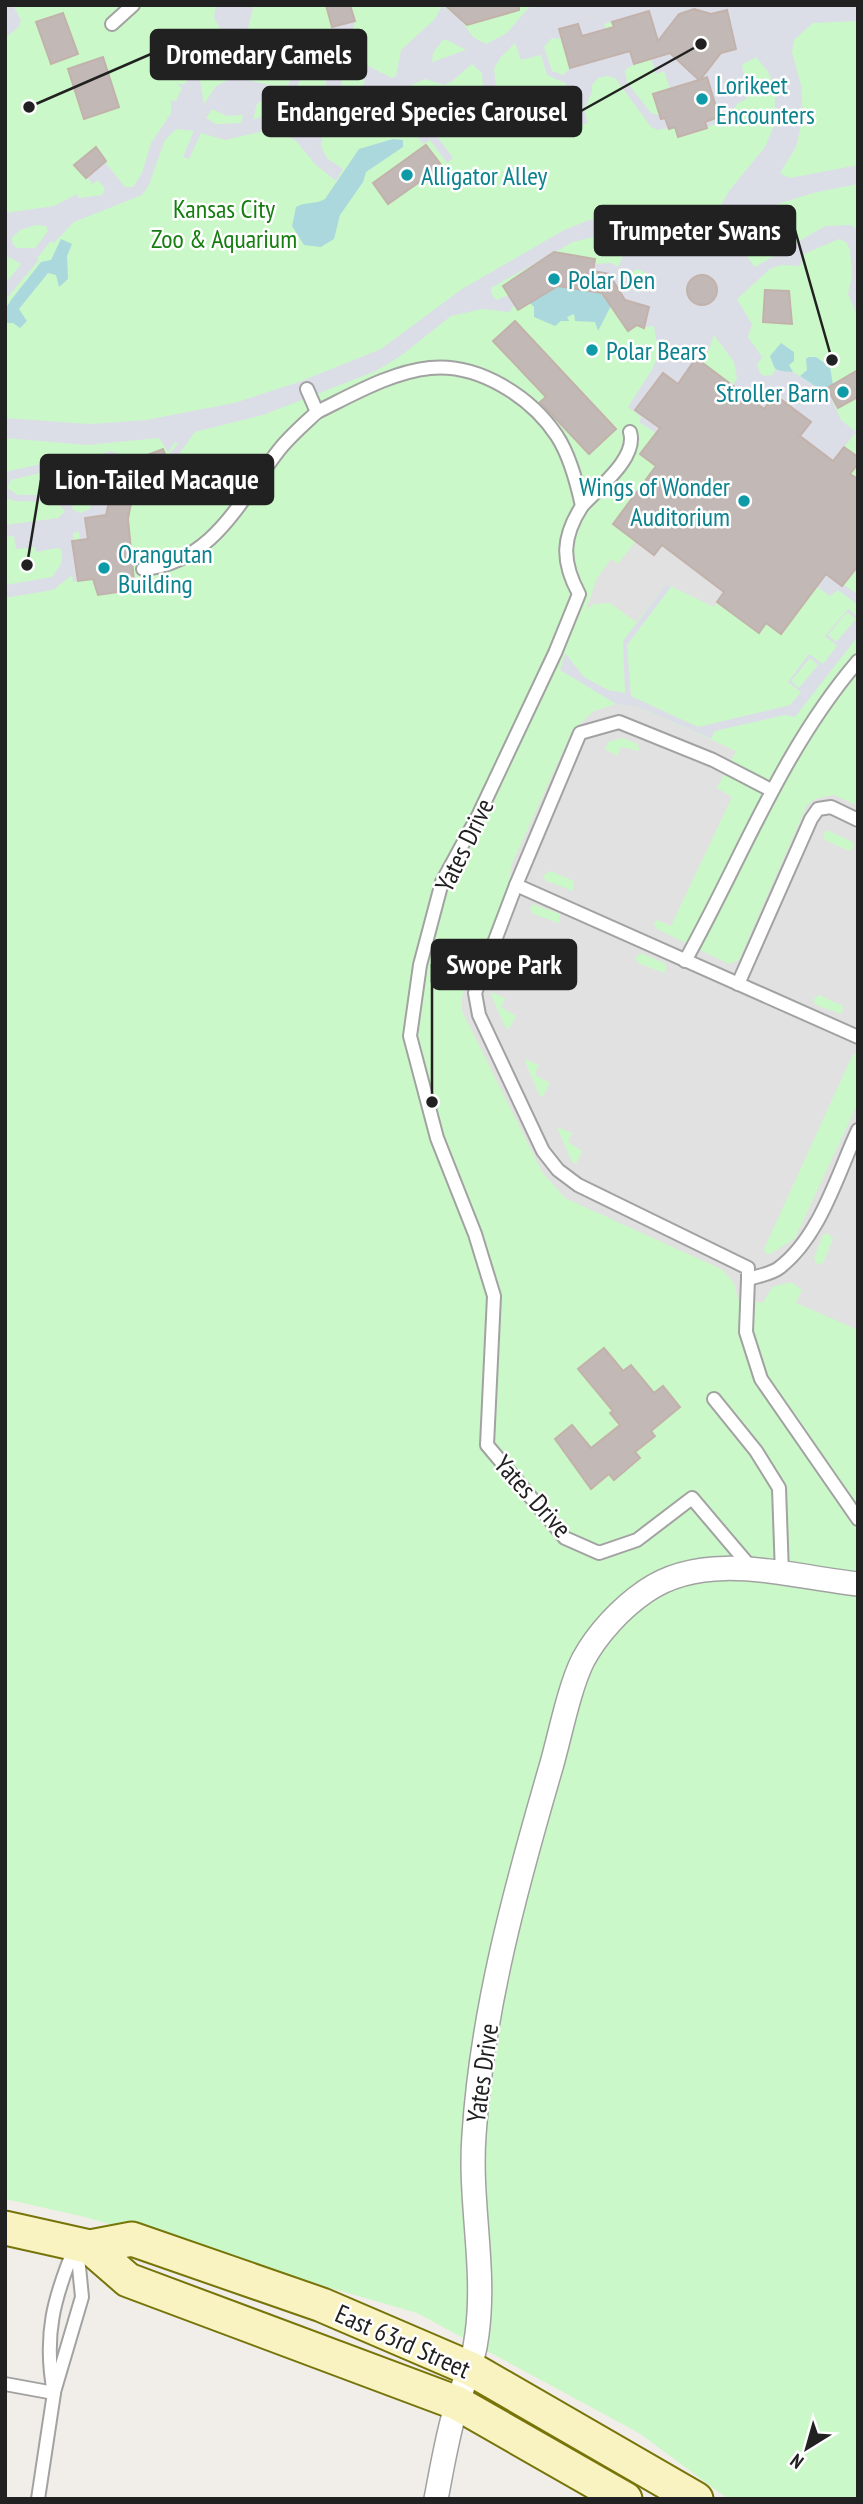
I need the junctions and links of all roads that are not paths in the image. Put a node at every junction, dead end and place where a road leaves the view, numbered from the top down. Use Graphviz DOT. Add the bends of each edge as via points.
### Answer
graph roads {
  1 [pos="133,5"];
  2 [pos="112,24"];
  3 [pos="307,389"];
  4 [pos="317,412"];
  5 [pos="630,432"];
  6 [pos="582,506"];
  7 [pos="143,569"];
  8 [pos="858,661"];
  9 [pos="771,790"];
  10 [pos="858,820"];
  11 [pos="516,885"];
  12 [pos="685,961"];
  13 [pos="738,984"];
  14 [pos="858,1037"];
  15 [pos="858,1130"];
  16 [pos="748,1279"];
  17 [pos="714,1399"];
  18 [pos="858,1519"];
  19 [pos="753,1570"];
  20 [pos="782,1574"];
  21 [pos="858,1584"];
  22 [pos="5,2228"];
  23 [pos="83,2244"];
  24 [pos="471,2369"];
  25 [pos="5,2384"];
  26 [pos="54,2393"];
  27 [pos="457,2403"];
  28 [pos="38,2499"];
  29 [pos="436,2499"];
  30 [pos="625,2499"];
  31 [pos="696,2499"];
  1 -- 2 [label="lane"];
  3 -- 4 [label="lane"];
  4 -- 6 [label="lane" via="394,377 431,368 458,369 524,400 556,436"];
  4 -- 7 [label="lane" via="277,453 227,523 197,551 164,567"];
  5 -- 6 [label="lane" via="631,444 623,461"];
  6 -- 19 [label="lane, Yates Drive" via="570,523 564,550 570,579 579,594 479,814 442,882 420,965 410,1036 437,1138 494,1296 487,1446 565,1538 598,1553 637,1540 692,1499"];
  8 -- 9 [label="lane" via="811,722"];
  9 -- 11 [label="lane" via="713,760 619,722 580,733"];
  9 -- 12 [label="lane"];
  10 -- 13 [label="lane" via="831,807 818,809"];
  11 -- 12 [label="lane"];
  11 -- 16 [label="lane" via="475,993 479,1015 543,1151 578,1185 748,1268"];
  12 -- 13 [label="lane"];
  13 -- 14 [label="lane"];
  15 -- 16 [label="lane" via="797,1253 777,1270"];
  16 -- 18 [label="lane" via="746,1332 761,1379"];
  17 -- 20 [label="lane" via="779,1488"];
  19 -- 20 [label="street"];
  19 -- 24 [label="street, Yates Drive" via="698,1569 647,1590 610,1622 583,1661 518,1880 491,2008 474,2134 481,2296"];
  20 -- 21 [label="street"];
  22 -- 23 [label="main road, East 63rd Street"];
  23 -- 24 [label="main road, East 63rd Street" via="132,2239 322,2305"];
  23 -- 26 [label="lane" via="82,2297"];
  23 -- 26 [label="lane" via="57,2291 48,2340"];
  23 -- 27 [label="main road, East 63rd Street" via="128,2280"];
  24 -- 27 [label="street, Yates Drive"];
  24 -- 31 [label="main road, East 63rd Street"];
  25 -- 26 [label="lane"];
  26 -- 28 [label="lane"];
  27 -- 29 [label="street, Yates Drive"];
  27 -- 30 [label="main road, East 63rd Street"];
}
